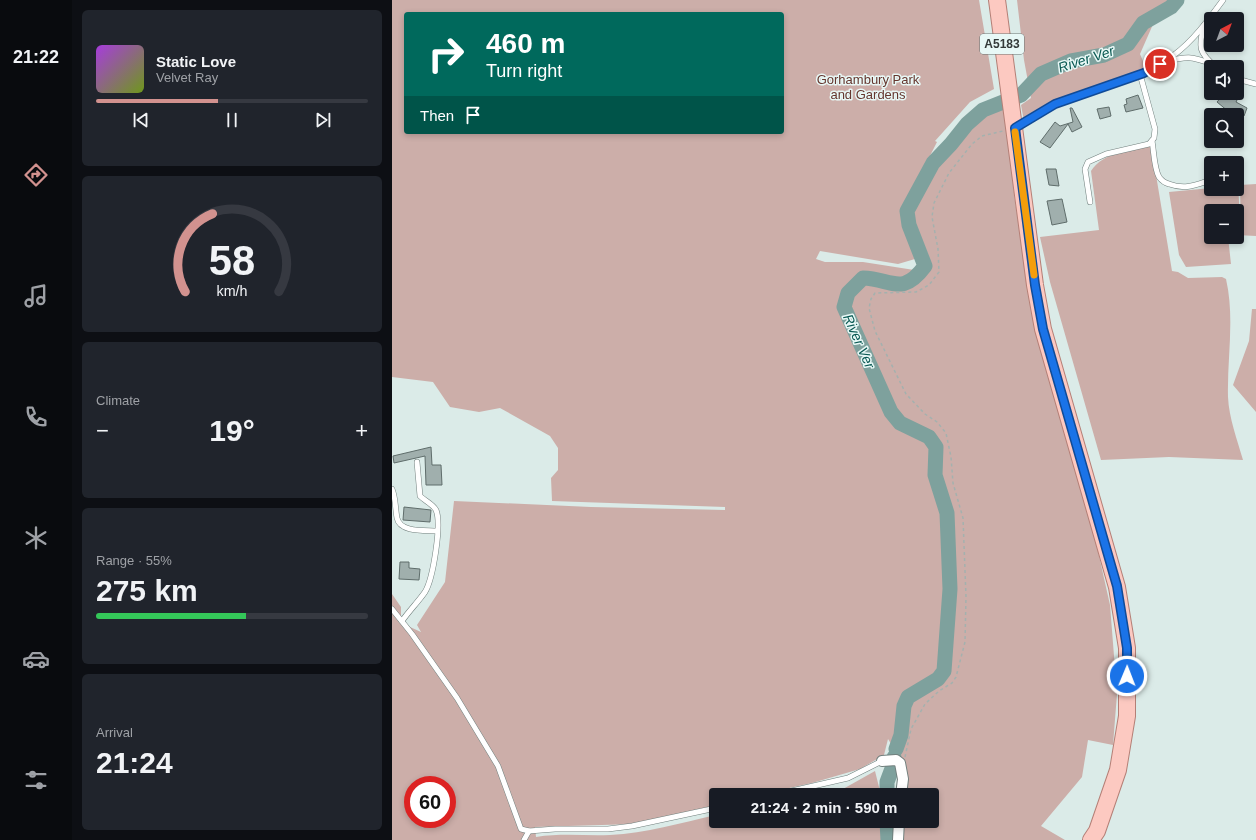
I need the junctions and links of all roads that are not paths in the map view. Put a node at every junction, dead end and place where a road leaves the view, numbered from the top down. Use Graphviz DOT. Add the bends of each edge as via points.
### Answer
graph roads {
  1 [pos="997,0"];
  2 [pos="1223,0"];
  3 [pos="1214,12"];
  4 [pos="1204,25"];
  5 [pos="1209,60"];
  6 [pos="1204,61"];
  7 [pos="1160,64"];
  8 [pos="1140,74"];
  9 [pos="1244,81"];
  10 [pos="1256,84"];
  11 [pos="1011,129"];
  12 [pos="1152,141"];
  13 [pos="1204,183"];
  14 [pos="1090,202"];
  15 [pos="417,462"];
  16 [pos="392,489"];
  17 [pos="437,531"];
  18 [pos="392,609"];
  19 [pos="402,621"];
  20 [pos="882,760"];
  21 [pos="804,788"];
  22 [pos="902,788"];
  23 [pos="709,810"];
  24 [pos="899,828"];
  25 [pos="529,831"];
  26 [pos="524,840"];
  27 [pos="898,840"];
  28 [pos="1091,840"];
  1 -- 11 [label="main road, A5183" via="1012,109"];
  2 -- 3 [label="lane"];
  4 -- 5 [label="lane" via="1200,42 1201,51"];
  4 -- 7 [label="lane"];
  6 -- 7 [label="lane" via="1194,57 1182,57"];
  7 -- 8 [label="lane"];
  8 -- 11 [label="lane" via="1055,104"];
  8 -- 12 [label="lane" via="1154,129"];
  9 -- 10 [label="lane"];
  11 -- 28 [label="main road, A5183" via="1043,329 1117,586 1127,648 1127,716 1118,770"];
  12 -- 13 [label="lane" via="1159,176 1165,183 1185,188"];
  12 -- 14 [label="lane" via="1088,162 1085,168"];
  15 -- 17 [label="lane" via="418,490 420,496 436,509"];
  16 -- 17 [label="lane" via="401,526"];
  17 -- 19 [label="lane" via="430,579 425,591"];
  18 -- 19 [label="lane"];
  19 -- 25 [label="lane" via="457,698 494,759 521,829"];
  20 -- 21 [label="lane" via="848,778"];
  20 -- 22 [label="street" via="898,762 903,779"];
  23 -- 25 [label="lane" via="608,829"];
  24 -- 27 [label="street"];
  25 -- 26 [label="lane"];
}
